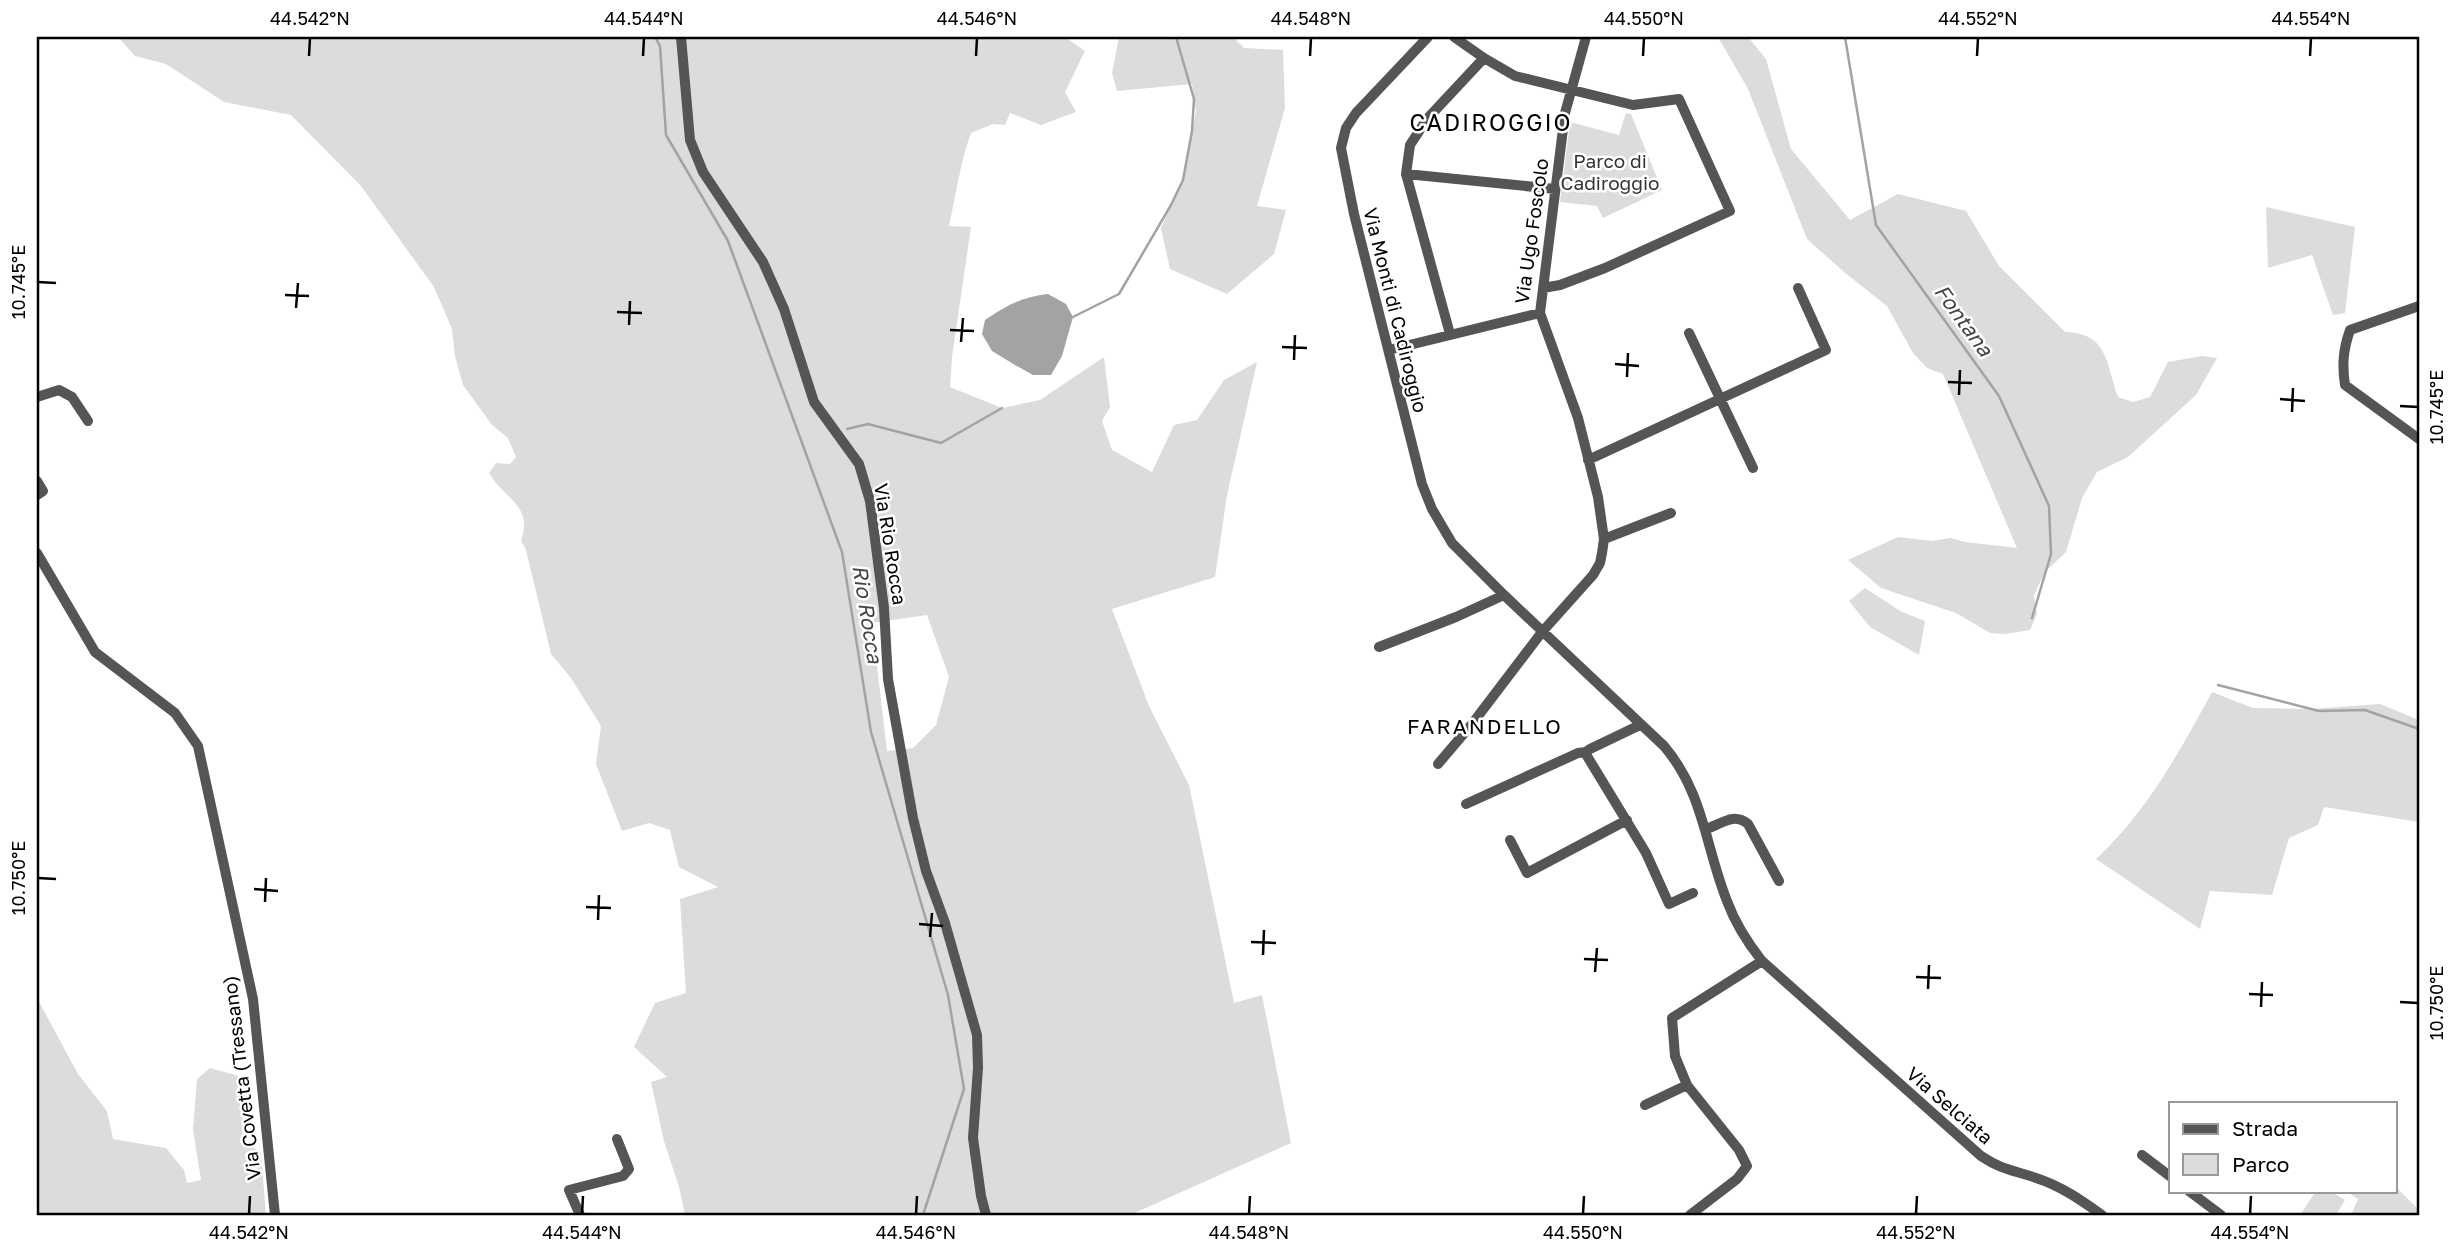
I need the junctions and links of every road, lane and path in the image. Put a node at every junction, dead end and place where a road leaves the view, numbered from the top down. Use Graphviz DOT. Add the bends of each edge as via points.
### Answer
graph roads {
  1 [pos="681,37"];
  2 [pos="1428,37"];
  3 [pos="1454,37"];
  4 [pos="1586,37"];
  5 [pos="1484,58"];
  6 [pos="1571,90"];
  7 [pos="1406,174"];
  8 [pos="1555,190"];
  9 [pos="1543,288"];
  10 [pos="1798,288"];
  11 [pos="2419,306"];
  12 [pos="1540,313"];
  13 [pos="1689,333"];
  14 [pos="1450,334"];
  15 [pos="1389,350"];
  16 [pos="37,397"];
  17 [pos="1721,398"];
  18 [pos="88,421"];
  19 [pos="2419,439"];
  20 [pos="1588,460"];
  21 [pos="1753,468"];
  22 [pos="37,481"];
  23 [pos="37,495"];
  24 [pos="1671,513"];
  25 [pos="1604,539"];
  26 [pos="37,553"];
  27 [pos="1504,595"];
  28 [pos="1542,632"];
  29 [pos="1379,647"];
  30 [pos="1640,725"];
  31 [pos="1587,752"];
  32 [pos="1438,764"];
  33 [pos="1466,804"];
  34 [pos="1627,820"];
  35 [pos="1706,829"];
  36 [pos="1510,839"];
  37 [pos="1779,881"];
  38 [pos="1693,893"];
  39 [pos="1762,961"];
  40 [pos="1857,1046"];
  41 [pos="1687,1085"];
  42 [pos="1645,1105"];
  43 [pos="617,1139"];
  44 [pos="2142,1155"];
  45 [pos="2169,1175"];
  46 [pos="2190,1192"];
  47 [pos="275,1215"];
  48 [pos="580,1215"];
  49 [pos="986,1215"];
  50 [pos="1690,1215"];
  51 [pos="2102,1215"];
  52 [pos="2221,1215"];
  1 -- 49 [label="street, Via Rio Rocca" via="690,140 703,172 763,262 814,402 859,464 870,501 888,679 913,818 977,1035 973,1138"];
  2 -- 15 [label="street, Via Monti di Cadiroggio" via="1356,113 1346,128 1342,148"];
  3 -- 5 [label="street"];
  4 -- 6 [label="street, Via Ugo Foscolo"];
  5 -- 6 [label="street" via="1515,76"];
  5 -- 7 [label="street" via="1427,118 1410,145"];
  6 -- 8 [label="street, Via Ugo Foscolo"];
  6 -- 9 [label="street" via="1633,105 1679,99 1730,211 1605,268"];
  7 -- 8 [label="street"];
  7 -- 14 [label="street"];
  8 -- 9 [label="street, Via Ugo Foscolo"];
  9 -- 12 [label="street, Via Ugo Foscolo"];
  10 -- 17 [label="street" via="1826,350"];
  11 -- 19 [label="street" via="2350,330 2342,365 2344,385"];
  12 -- 14 [label="street, Via Ugo Foscolo"];
  12 -- 20 [label="street" via="1575,408"];
  13 -- 17 [label="street"];
  14 -- 15 [label="street, Via Ugo Foscolo"];
  15 -- 27 [label="street, Via Monti di Cadiroggio" via="1432,509 1452,543"];
  16 -- 18 [label="street" via="59,390 72,397"];
  17 -- 20 [label="street"];
  17 -- 21 [label="street"];
  20 -- 25 [label="street"];
  22 -- 23 [label="street" via="43,491"];
  24 -- 25 [label="street"];
  25 -- 28 [label="street" via="1593,575"];
  26 -- 47 [label="street, Via Covetta (Tressano)" via="96,652 176,713 198,746 253,999"];
  27 -- 28 [label="street, Via Monti di Cadiroggio"];
  27 -- 29 [label="street"];
  28 -- 30 [label="street, Via Monti di Cadiroggio"];
  28 -- 32 [label="street"];
  30 -- 31 [label="street"];
  30 -- 35 [label="street, Via Monti di Cadiroggio" via="1679,763"];
  31 -- 33 [label="street"];
  31 -- 34 [label="street"];
  34 -- 36 [label="street" via="1527,873"];
  34 -- 38 [label="street" via="1669,904"];
  35 -- 37 [label="street" via="1731,818 1744,820"];
  35 -- 39 [label="street, Via Monti di Cadiroggio" via="1725,898 1738,928"];
  39 -- 40 [label="street, Via Monti di Cadiroggio"];
  39 -- 41 [label="street" via="1672,1018 1675,1056"];
  40 -- 51 [label="street, Via Selciata" via="1981,1156 1999,1168 2073,1193"];
  41 -- 42 [label="street"];
  41 -- 50 [label="street" via="1747,1166"];
  43 -- 48 [label="street" via="629,1168 623,1176 569,1190"];
  44 -- 45 [label="street"];
  46 -- 52 [label="street"];
}
